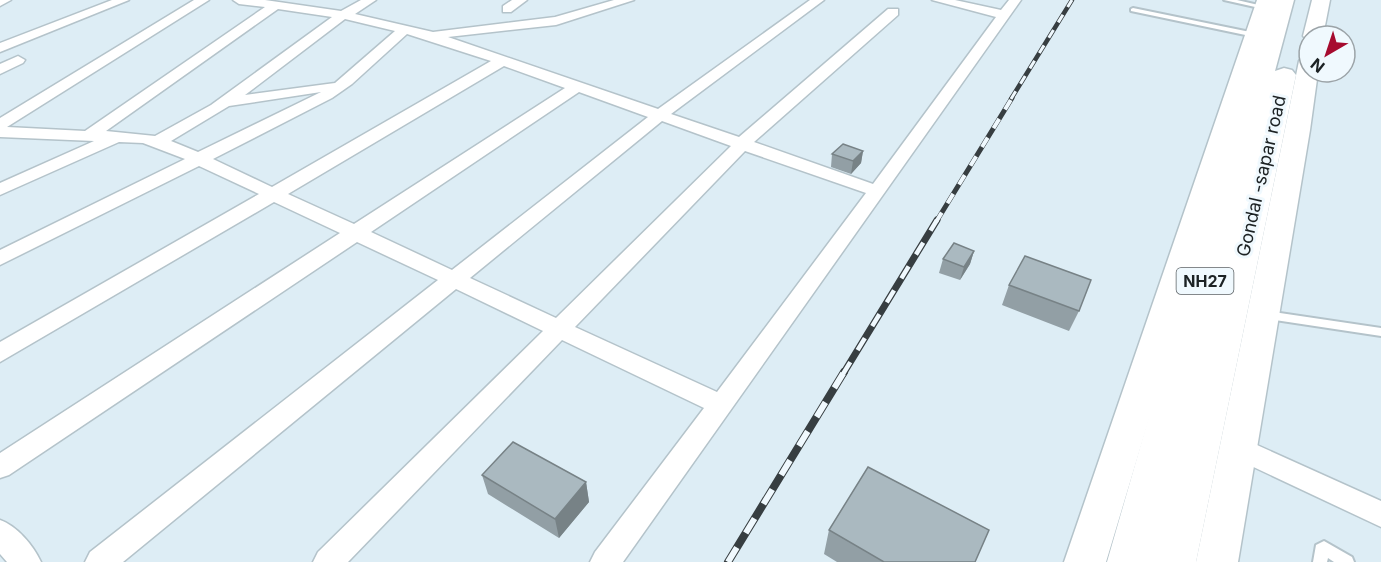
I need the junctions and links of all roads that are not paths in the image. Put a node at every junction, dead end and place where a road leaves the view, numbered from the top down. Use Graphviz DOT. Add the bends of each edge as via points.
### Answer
graph roads {
  1 [pos="5,0"];
  2 [pos="123,0"];
  3 [pos="203,0"];
  4 [pos="239,0"];
  5 [pos="370,0"];
  6 [pos="520,0"];
  7 [pos="628,0"];
  8 [pos="818,0"];
  9 [pos="938,0"];
  10 [pos="1227,0"];
  11 [pos="1302,0"];
  12 [pos="1321,0"];
  13 [pos="0,2"];
  14 [pos="1269,2"];
  15 [pos="275,6"];
  16 [pos="1010,8"];
  17 [pos="507,9"];
  18 [pos="1133,10"];
  19 [pos="893,12"];
  20 [pos="343,15"];
  21 [pos="1316,24"];
  22 [pos="405,29"];
  23 [pos="429,35"];
  24 [pos="1255,35"];
  25 [pos="0,48"];
  26 [pos="18,60"];
  27 [pos="504,60"];
  28 [pos="0,70"];
  29 [pos="342,84"];
  30 [pos="1305,84"];
  31 [pos="578,86"];
  32 [pos="225,102"];
  33 [pos="660,115"];
  34 [pos="0,125"];
  35 [pos="0,132"];
  36 [pos="90,135"];
  37 [pos="118,136"];
  38 [pos="159,141"];
  39 [pos="742,144"];
  40 [pos="200,159"];
  41 [pos="0,190"];
  42 [pos="877,191"];
  43 [pos="274,193"];
  44 [pos="356,232"];
  45 [pos="0,258"];
  46 [pos="454,279"];
  47 [pos="1262,314"];
  48 [pos="560,328"];
  49 [pos="1381,332"];
  50 [pos="0,353"];
  51 [pos="721,405"];
  52 [pos="1237,447"];
  53 [pos="0,467"];
  54 [pos="1381,514"];
  55 [pos="0,533"];
  56 [pos="26,562"];
  57 [pos="100,562"];
  58 [pos="328,562"];
  59 [pos="605,562"];
  60 [pos="1085,562"];
  61 [pos="1130,562"];
  62 [pos="1173,562"];
  63 [pos="1217,562"];
  64 [pos="1320,562"];
  65 [pos="1347,562"];
  1 -- 13 [label="street"];
  2 -- 25 [label="street"];
  3 -- 34 [label="street"];
  4 -- 15 [label="street"];
  5 -- 20 [label="street"];
  6 -- 17 [label="street"];
  7 -- 23 [label="street" via="545,23"];
  8 -- 33 [label="street"];
  9 -- 16 [label="street"];
  10 -- 14 [label="lane"];
  11 -- 62 [label="highway, Gondal -sapar road / NH27"];
  12 -- 21 [label="street"];
  14 -- 24 [label="street"];
  14 -- 61 [label="highway, NH27" via="1223,212"];
  15 -- 20 [label="street"];
  15 -- 36 [label="street"];
  16 -- 42 [label="street"];
  18 -- 24 [label="lane"];
  19 -- 39 [label="street"];
  20 -- 22 [label="street"];
  20 -- 32 [label="street"];
  22 -- 23 [label="street"];
  22 -- 29 [label="street"];
  23 -- 27 [label="street"];
  24 -- 60 [label="street"];
  26 -- 28 [label="street"];
  27 -- 31 [label="street"];
  27 -- 43 [label="street"];
  29 -- 32 [label="street"];
  29 -- 40 [label="street"];
  30 -- 47 [label="street"];
  31 -- 33 [label="street"];
  31 -- 44 [label="street"];
  32 -- 38 [label="street"];
  33 -- 39 [label="street"];
  33 -- 46 [label="street"];
  35 -- 36 [label="street"];
  36 -- 37 [label="street"];
  37 -- 38 [label="street"];
  37 -- 41 [label="street"];
  38 -- 40 [label="street"];
  39 -- 42 [label="street"];
  39 -- 48 [label="street"];
  40 -- 43 [label="street"];
  40 -- 45 [label="street"];
  42 -- 51 [label="street"];
  43 -- 44 [label="street"];
  43 -- 50 [label="street"];
  44 -- 46 [label="street"];
  44 -- 53 [label="street"];
  46 -- 48 [label="street"];
  46 -- 57 [label="street"];
  47 -- 49 [label="lane"];
  47 -- 52 [label="street"];
  48 -- 51 [label="street"];
  48 -- 58 [label="street"];
  51 -- 59 [label="street"];
  52 -- 54 [label="street"];
  52 -- 63 [label="street"];
  55 -- 56 [label="street"];
  64 -- 65 [label="lane" via="1324,548"];
}
